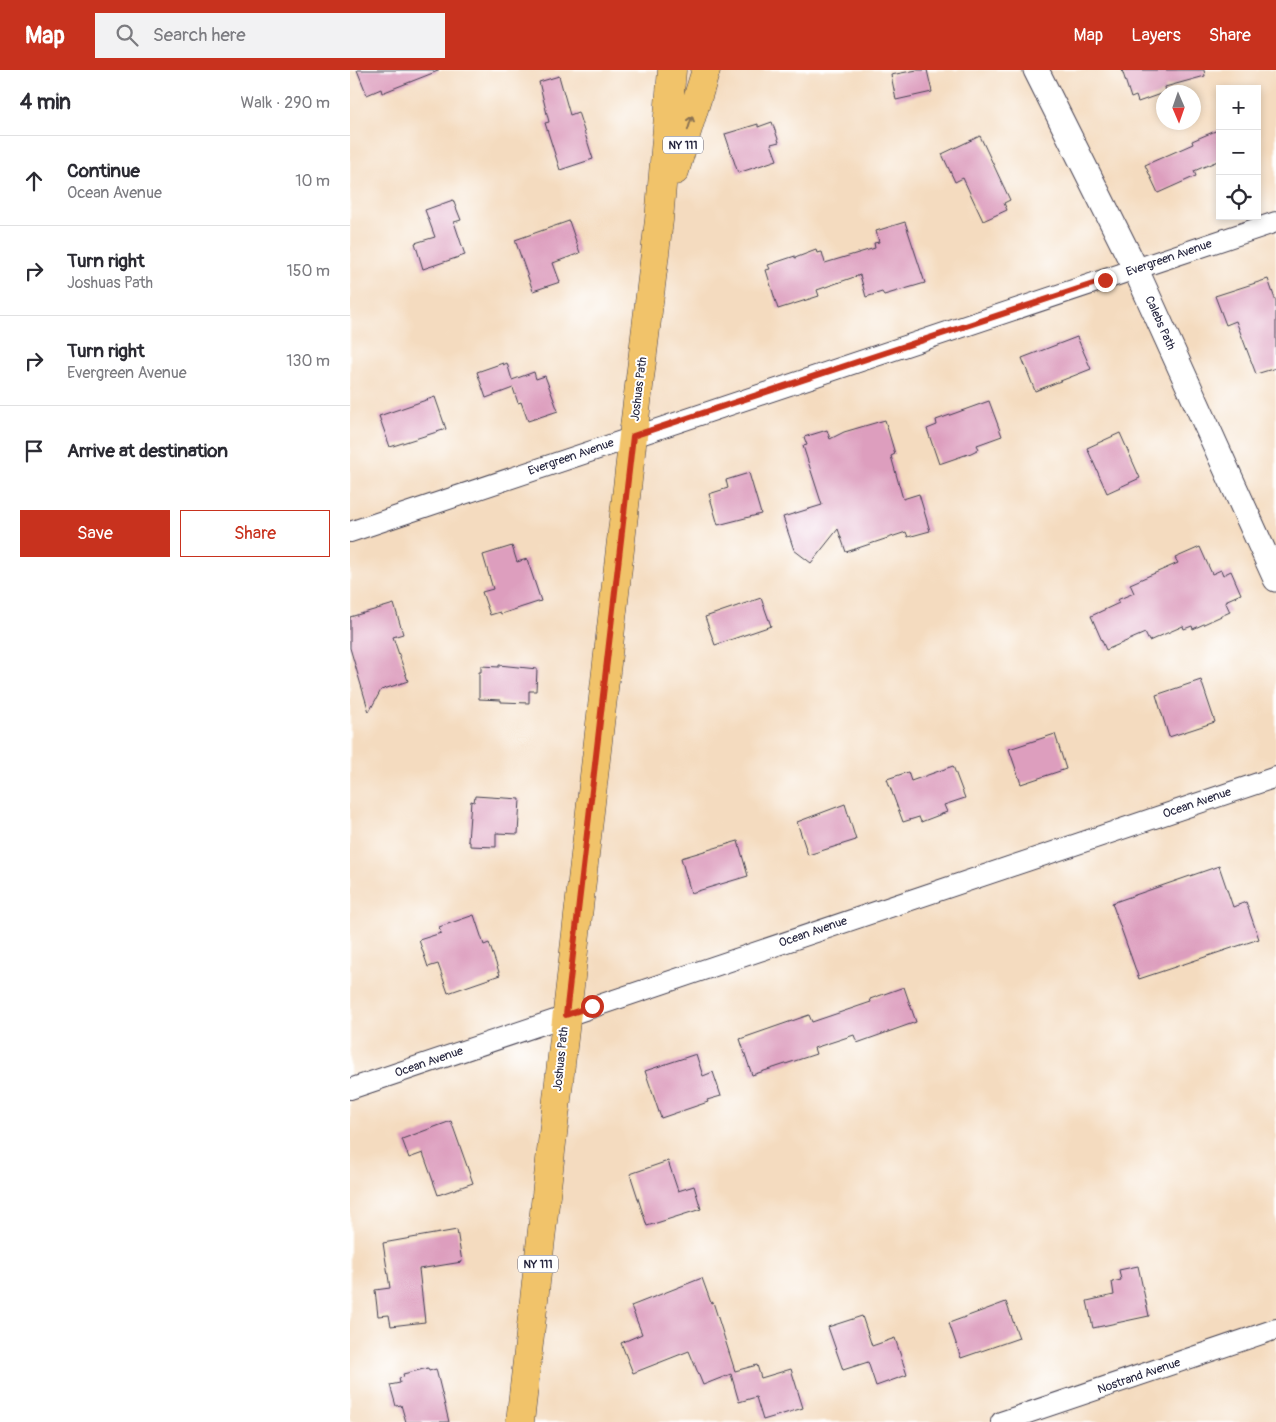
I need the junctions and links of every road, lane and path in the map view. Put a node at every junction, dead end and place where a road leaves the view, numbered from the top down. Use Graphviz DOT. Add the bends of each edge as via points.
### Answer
graph roads {
  1 [pos="672,70"];
  2 [pos="706,70"];
  3 [pos="1036,70"];
  4 [pos="659,220"];
  5 [pos="1276,222"];
  6 [pos="1136,270"];
  7 [pos="633,436"];
  8 [pos="350,532"];
  9 [pos="1276,579"];
  10 [pos="1276,777"];
  11 [pos="566,1015"];
  12 [pos="350,1089"];
  13 [pos="1276,1329"];
  14 [pos="520,1422"];
  15 [pos="1001,1422"];
  1 -- 4 [label="main road, Joshuas Path / NY 111"];
  4 -- 2 [label="main road, Joshuas Path / NY 111, one-way"];
  3 -- 6 [label="street, Calebs Path"];
  4 -- 7 [label="main road, Joshuas Path / NY 111"];
  5 -- 6 [label="street, Evergreen Avenue"];
  6 -- 7 [label="street, Evergreen Avenue"];
  6 -- 9 [label="street, Calebs Path"];
  7 -- 8 [label="street, Evergreen Avenue"];
  7 -- 11 [label="main road, Joshuas Path / NY 111"];
  10 -- 11 [label="street, Ocean Avenue"];
  11 -- 12 [label="street, Ocean Avenue"];
  11 -- 14 [label="main road, Joshuas Path / NY 111"];
  13 -- 15 [label="street, Nostrand Avenue"];
}
